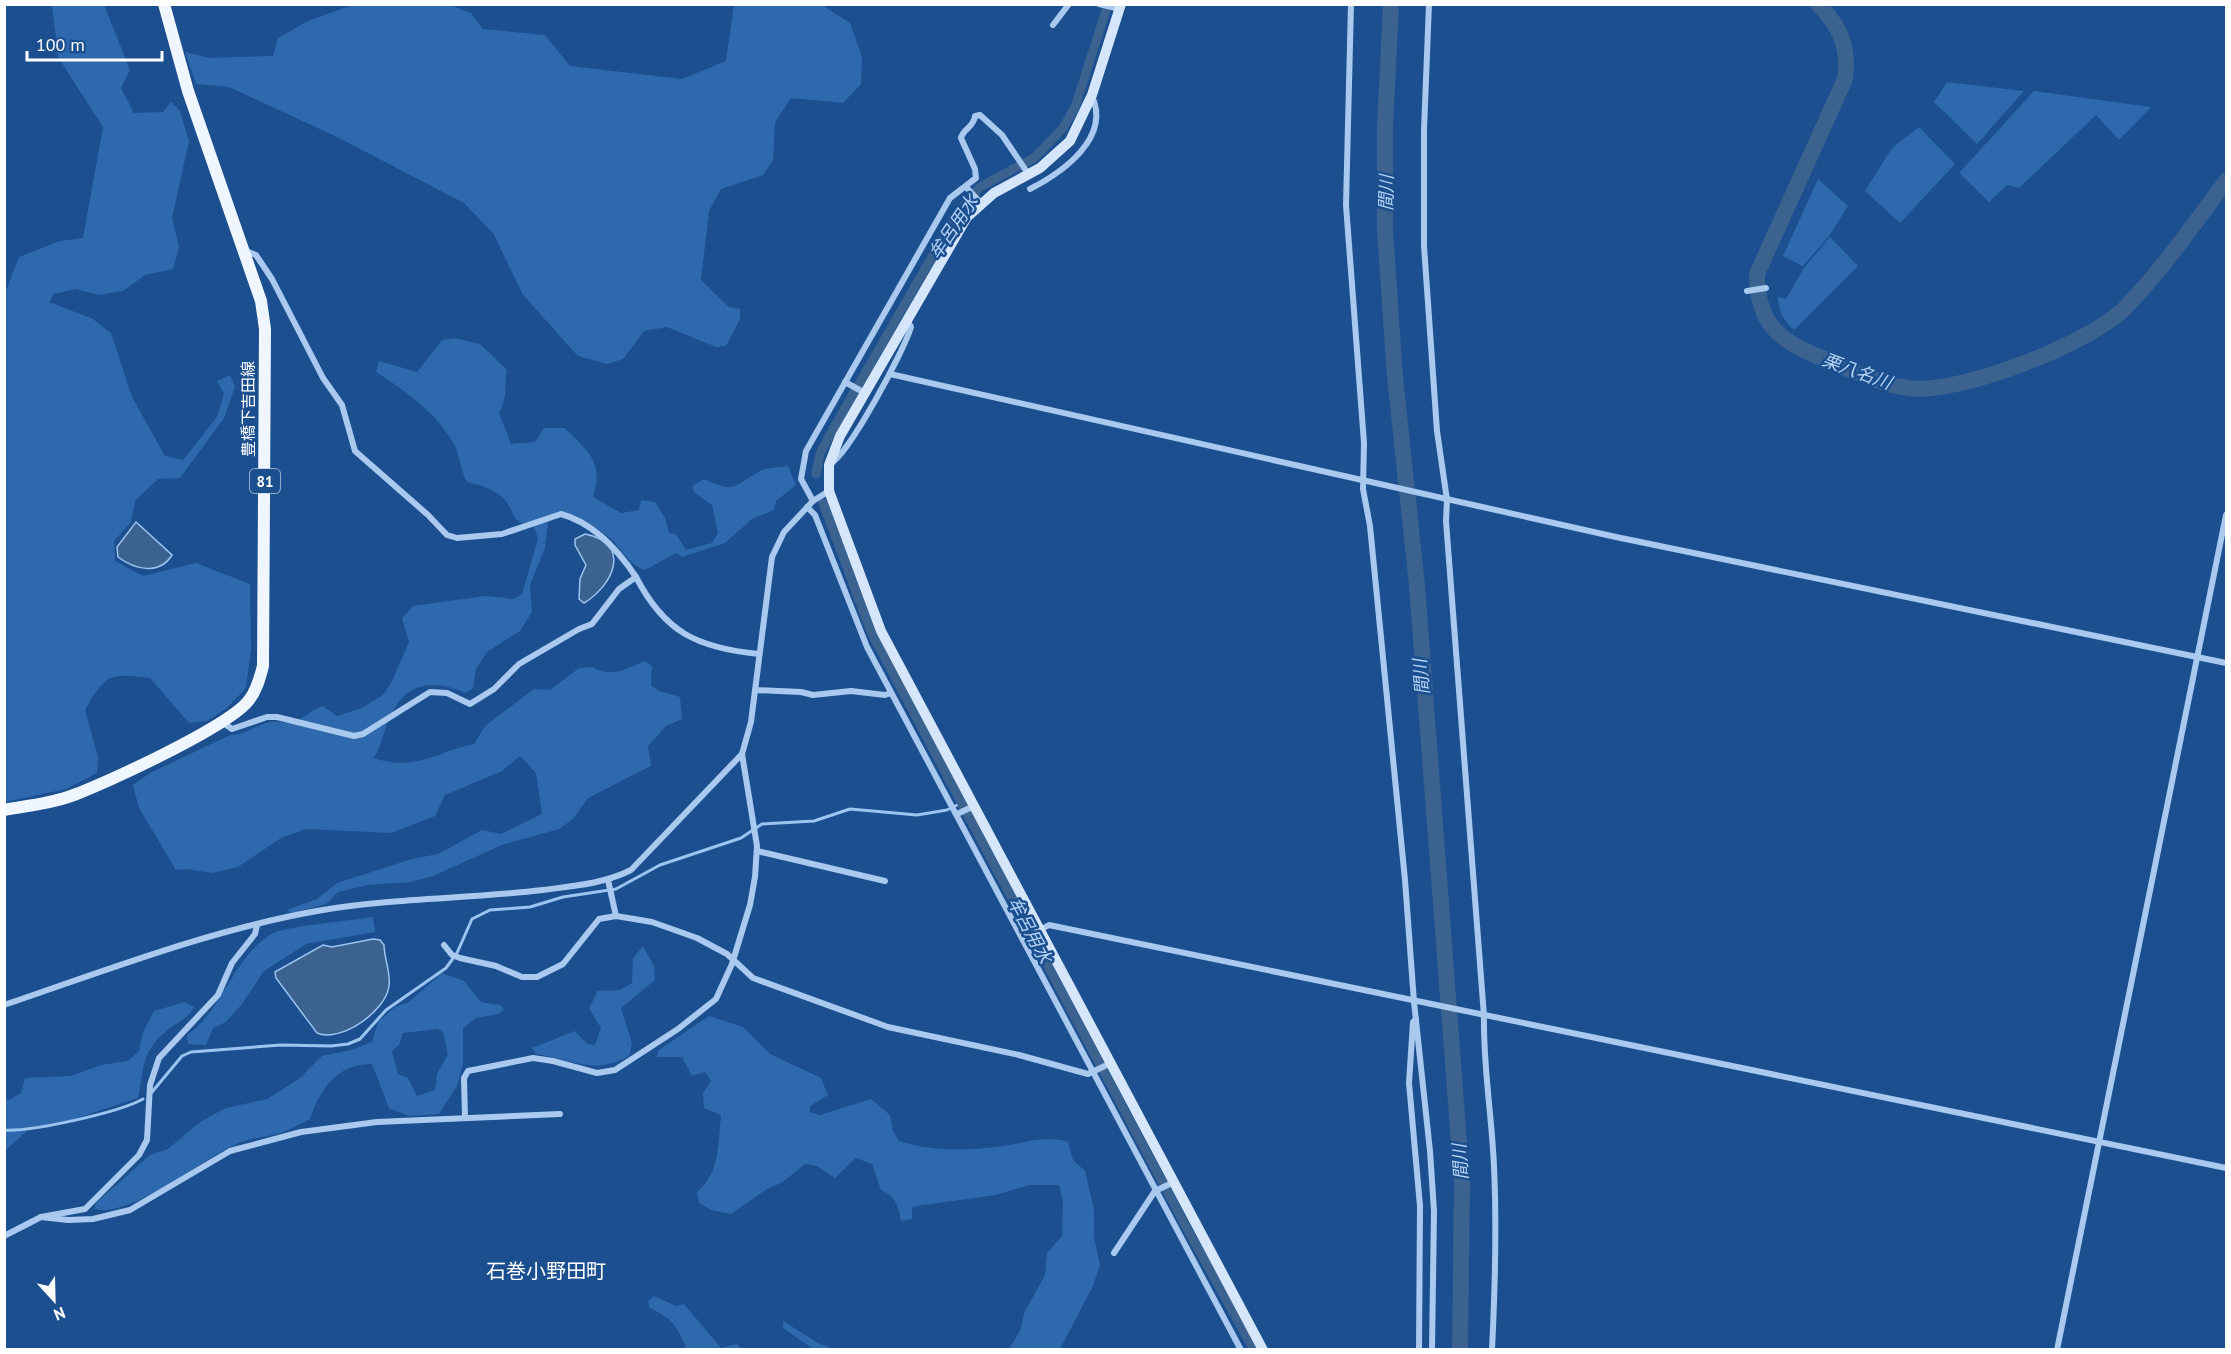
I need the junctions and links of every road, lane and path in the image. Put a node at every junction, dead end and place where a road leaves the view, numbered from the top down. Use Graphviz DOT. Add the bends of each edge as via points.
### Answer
graph roads {
  1 [pos="164,4"];
  2 [pos="1069,4"];
  3 [pos="1351,4"];
  4 [pos="1429,4"];
  5 [pos="1100,5"];
  6 [pos="1117,7"];
  7 [pos="1053,25"];
  8 [pos="1092,95"];
  9 [pos="1027,173"];
  10 [pos="968,189"];
  11 [pos="1030,189"];
  12 [pos="979,201"];
  13 [pos="242,250"];
  14 [pos="1764,288"];
  15 [pos="1747,291"];
  16 [pos="907,319"];
  17 [pos="890,374"];
  18 [pos="848,383"];
  19 [pos="862,391"];
  20 [pos="829,465"];
  21 [pos="1365,480"];
  22 [pos="829,491"];
  23 [pos="1445,499"];
  24 [pos="813,501"];
  25 [pos="807,507"];
  26 [pos="2226,515"];
  27 [pos="636,577"];
  28 [pos="759,654"];
  29 [pos="2197,657"];
  30 [pos="2226,663"];
  31 [pos="755,690"];
  32 [pos="891,693"];
  33 [pos="222,722"];
  34 [pos="742,754"];
  35 [pos="973,806"];
  36 [pos="4,810"];
  37 [pos="956,810"];
  38 [pos="757,851"];
  39 [pos="885,881"];
  40 [pos="610,884"];
  41 [pos="616,916"];
  42 [pos="257,925"];
  43 [pos="1040,930"];
  44 [pos="444,945"];
  45 [pos="734,958"];
  46 [pos="1416,1003"];
  47 [pos="4,1005"];
  48 [pos="1481,1016"];
  49 [pos="1416,1018"];
  50 [pos="1109,1064"];
  51 [pos="1094,1071"];
  52 [pos="560,1114"];
  53 [pos="465,1118"];
  54 [pos="2099,1144"];
  55 [pos="2226,1168"];
  56 [pos="1172,1183"];
  57 [pos="1156,1191"];
  58 [pos="41,1217"];
  59 [pos="4,1236"];
  60 [pos="1114,1253"];
  61 [pos="1241,1350"];
  62 [pos="1263,1350"];
  63 [pos="1419,1350"];
  64 [pos="1431,1350"];
  65 [pos="1492,1350"];
  66 [pos="2057,1350"];
  1 -- 13 [label="main road, 豊橋下吉田線 / 81" via="188,91"];
  2 -- 7 [label="street"];
  3 -- 21 [label="street" via="1346,205"];
  4 -- 23 [label="street" via="1424,246"];
  5 -- 6 [label="street"];
  6 -- 8 [label="street"];
  8 -- 9 [label="street" via="1070,141 1056,156"];
  8 -- 11 [label="street" via="1097,107 1086,147"];
  9 -- 10 [label="street" via="1002,135 980,115 975,116 962,134 977,175"];
  9 -- 12 [label="street"];
  10 -- 12 [label="street"];
  10 -- 18 [label="street" via="950,198"];
  12 -- 16 [label="street"];
  13 -- 27 [label="street" via="256,255 272,279 323,378 342,405 355,451 447,535 487,537 561,514 584,523 609,543"];
  13 -- 33 [label="main road, 豊橋下吉田線 / 81" via="261,301 265,329 264,638 259,681 250,699"];
  14 -- 15 [label="street"];
  16 -- 17 [label="street" via="911,327 908,338"];
  16 -- 19 [label="street"];
  17 -- 20 [label="street" via="846,447"];
  17 -- 21 [label="street"];
  18 -- 19 [label="street"];
  18 -- 24 [label="street" via="806,452 801,479"];
  19 -- 20 [label="street"];
  20 -- 22 [label="street"];
  21 -- 23 [label="street"];
  21 -- 46 [label="street"];
  22 -- 24 [label="street"];
  22 -- 35 [label="street" via="881,632"];
  23 -- 29 [label="street"];
  23 -- 48 [label="street"];
  24 -- 25 [label="street"];
  25 -- 28 [label="street" via="784,532 772,557"];
  25 -- 32 [label="street" via="815,515 854,619"];
  26 -- 29 [label="street"];
  27 -- 28 [label="street" via="679,633 717,649"];
  27 -- 33 [label="street" via="619,589 592,624 519,664 476,702 464,703 437,691 430,692 354,736 277,717 232,729"];
  28 -- 31 [label="street"];
  29 -- 30 [label="street"];
  29 -- 54 [label="street"];
  31 -- 32 [label="street" via="813,695 851,691"];
  31 -- 34 [label="street"];
  32 -- 37 [label="street"];
  33 -- 36 [label="main road, 豊橋下吉田線 / 81" via="66,798"];
  34 -- 38 [label="street"];
  34 -- 40 [label="street" via="642,860"];
  35 -- 37 [label="street"];
  35 -- 43 [label="street"];
  37 -- 51 [label="street"];
  38 -- 39 [label="street"];
  38 -- 45 [label="street" via="750,905"];
  40 -- 41 [label="street"];
  40 -- 42 [label="street" via="320,911"];
  41 -- 44 [label="street" via="599,919 564,964 537,976 522,977 460,958"];
  41 -- 45 [label="street" via="674,928"];
  42 -- 47 [label="street" via="178,946"];
  42 -- 58 [label="street" via="218,995 159,1058 150,1085 145,1146 85,1209"];
  43 -- 46 [label="street" via="1049,925"];
  43 -- 50 [label="street"];
  45 -- 51 [label="street" via="753,978 888,1027 1088,1074"];
  45 -- 53 [label="street" via="721,991 707,1007 615,1070 597,1073 533,1058 468,1071 464,1078"];
  46 -- 48 [label="street"];
  46 -- 49 [label="street"];
  48 -- 54 [label="street"];
  48 -- 65 [label="street" via="1494,1164"];
  49 -- 63 [label="street" via="1409,1083 1420,1206"];
  49 -- 64 [label="street" via="1434,1211"];
  50 -- 51 [label="street"];
  50 -- 56 [label="street"];
  51 -- 57 [label="street"];
  52 -- 53 [label="street"];
  53 -- 58 [label="street" via="376,1122 301,1132 230,1151 130,1210 93,1219"];
  54 -- 55 [label="street"];
  54 -- 66 [label="street"];
  56 -- 57 [label="street"];
  56 -- 62 [label="street"];
  57 -- 60 [label="street"];
  57 -- 61 [label="street"];
  58 -- 59 [label="street"];
}
